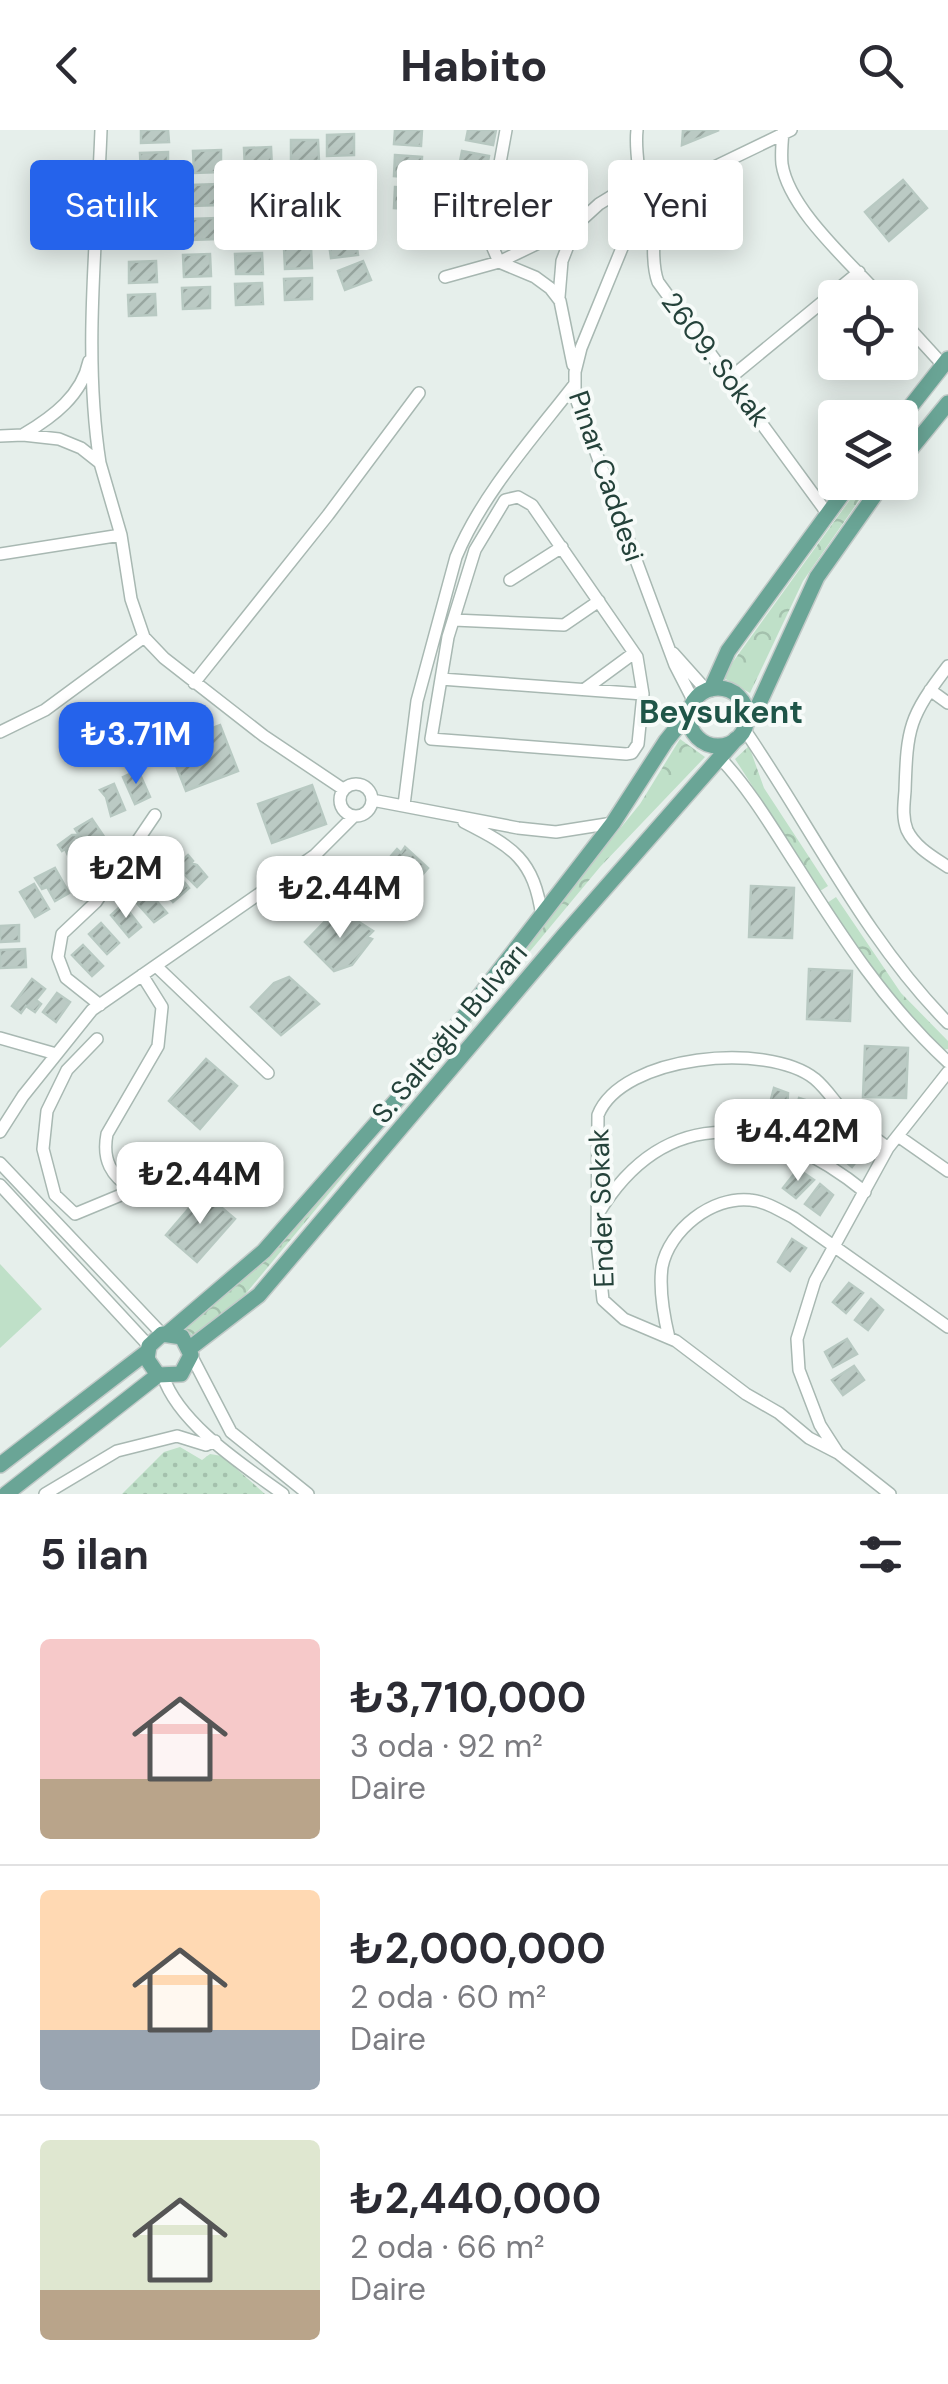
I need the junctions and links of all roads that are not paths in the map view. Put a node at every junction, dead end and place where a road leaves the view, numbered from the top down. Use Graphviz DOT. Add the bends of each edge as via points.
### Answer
graph roads {
  1 [pos="101,130"];
  2 [pos="506,130"];
  3 [pos="637,130"];
  4 [pos="783,131"];
  5 [pos="636,160"];
  6 [pos="727,160"];
  7 [pos="608,199"];
  8 [pos="588,215"];
  9 [pos="523,250"];
  10 [pos="566,250"];
  11 [pos="622,250"];
  12 [pos="654,250"];
  13 [pos="499,262"];
  14 [pos="860,272"];
  15 [pos="445,276"];
  16 [pos="867,280"];
  17 [pos="560,301"];
  18 [pos="94,332"];
  19 [pos="918,336"];
  20 [pos="945,362"];
  21 [pos="730,378"];
  22 [pos="574,379"];
  23 [pos="419,393"];
  24 [pos="916,400"];
  25 [pos="948,403"];
  26 [pos="23,434"];
  27 [pos="0,436"];
  28 [pos="918,440"];
  29 [pos="100,462"];
  30 [pos="497,488"];
  31 [pos="508,498"];
  32 [pos="837,500"];
  33 [pos="871,500"];
  34 [pos="827,513"];
  35 [pos="121,536"];
  36 [pos="562,547"];
  37 [pos="0,554"];
  38 [pos="510,580"];
  39 [pos="599,601"];
  40 [pos="454,620"];
  41 [pos="144,637"];
  42 [pos="670,650"];
  43 [pos="634,653"];
  44 [pos="948,666"];
  45 [pos="441,679"];
  46 [pos="194,682"];
  47 [pos="584,690"];
  48 [pos="709,690"];
  49 [pos="930,690"];
  50 [pos="643,694"];
  51 [pos="948,703"];
  52 [pos="692,706"];
  53 [pos="743,729"];
  54 [pos="0,732"];
  55 [pos="720,759"];
  56 [pos="343,789"];
  57 [pos="372,800"];
  58 [pos="404,805"];
  59 [pos="155,815"];
  60 [pos="354,816"];
  61 [pos="452,816"];
  62 [pos="613,824"];
  63 [pos="948,867"];
  64 [pos="542,917"];
  65 [pos="156,966"];
  66 [pos="142,975"];
  67 [pos="100,1004"];
  68 [pos="948,1023"];
  69 [pos="0,1038"];
  70 [pos="97,1039"];
  71 [pos="56,1054"];
  72 [pos="948,1062"];
  73 [pos="948,1072"];
  74 [pos="268,1073"];
  75 [pos="0,1132"];
  76 [pos="898,1136"];
  77 [pos="0,1146"];
  78 [pos="888,1148"];
  79 [pos="158,1163"];
  80 [pos="0,1164"];
  81 [pos="948,1171"];
  82 [pos="0,1185"];
  83 [pos="133,1190"];
  84 [pos="866,1192"];
  85 [pos="598,1214"];
  86 [pos="835,1244"];
  87 [pos="96,1265"];
  88 [pos="84,1276"];
  89 [pos="948,1327"];
  90 [pos="165,1334"];
  91 [pos="669,1338"];
  92 [pos="148,1349"];
  93 [pos="190,1351"];
  94 [pos="161,1376"];
  95 [pos="214,1440"];
  96 [pos="838,1453"];
  97 [pos="0,1465"];
  98 [pos="6,1494"];
  99 [pos="46,1494"];
  100 [pos="283,1494"];
  101 [pos="308,1494"];
  102 [pos="890,1494"];
  1 -- 18 [label="street"];
  2 -- 13 [label="street" via="487,234"];
  3 -- 5 [label="street, Pınar Caddesi"];
  4 -- 6 [label="street"];
  4 -- 14 [label="street" via="782,163 798,203"];
  7 -- 8 [label="street"];
  9 -- 13 [label="street"];
  10 -- 17 [label="street"];
  11 -- 22 [label="street, Pınar Caddesi" via="580,348"];
  12 -- 21 [label="street, 2609. Sokak" via="656,275"];
  13 -- 15 [label="street"];
  13 -- 17 [label="street" via="535,276"];
  14 -- 16 [label="street"];
  14 -- 21 [label="street"];
  17 -- 22 [label="street"];
  18 -- 26 [label="street" via="86,377 76,393"];
  18 -- 29 [label="street"];
  19 -- 20 [label="street"];
  20 -- 24 [label="main road"];
  21 -- 34 [label="street, 2609. Sokak"];
  22 -- 30 [label="street"];
  22 -- 42 [label="street, Pınar Caddesi" via="578,406"];
  23 -- 46 [label="street"];
  25 -- 28 [label="main road"];
  26 -- 27 [label="street"];
  26 -- 29 [label="street" via="59,439"];
  29 -- 35 [label="street"];
  30 -- 31 [label="street"];
  30 -- 58 [label="street" via="464,539 450,578 417,700"];
  31 -- 36 [label="street" via="532,505"];
  31 -- 40 [label="street" via="475,550"];
  32 -- 34 [label="main road"];
  33 -- 53 [label="main road, S. Saltoğlu Bulvarı" via="816,577"];
  34 -- 48 [label="main road" via="728,651"];
  35 -- 37 [label="street"];
  35 -- 41 [label="street"];
  36 -- 38 [label="street"];
  36 -- 39 [label="street"];
  39 -- 40 [label="street" via="564,625"];
  39 -- 43 [label="street"];
  40 -- 45 [label="street"];
  41 -- 46 [label="street"];
  41 -- 54 [label="street" via="46,710"];
  42 -- 48 [label="street, Pınar Caddesi"];
  42 -- 52 [label="street, Pınar Caddesi"];
  43 -- 47 [label="street"];
  43 -- 50 [label="street"];
  44 -- 49 [label="street"];
  45 -- 47 [label="street"];
  45 -- 50 [label="street" via="431,738 626,754 638,744"];
  46 -- 56 [label="street"];
  47 -- 50 [label="street"];
  48 -- 52 [label="main road"];
  48 -- 53 [label="main road" via="737,695 745,706"];
  49 -- 51 [label="street"];
  49 -- 63 [label="street" via="910,724 903,816 918,846"];
  52 -- 53 [label="main road" via="690,725 702,741 721,746"];
  52 -- 62 [label="main road, S. Saltoğlu Bulvarı"];
  53 -- 55 [label="main road, S. Saltoğlu Bulvarı"];
  53 -- 68 [label="street" via="884,945"];
  55 -- 72 [label="street" via="889,1002"];
  55 -- 93 [label="main road, S. Saltoğlu Bulvarı" via="258,1295"];
  56 -- 57 [label="street" via="359,784"];
  56 -- 60 [label="street" via="341,808"];
  57 -- 58 [label="street"];
  57 -- 60 [label="street" via="364,814"];
  58 -- 61 [label="street"];
  59 -- 67 [label="street" via="96,902 62,934 58,957 66,978"];
  60 -- 65 [label="street" via="316,855"];
  61 -- 62 [label="street" via="556,832"];
  61 -- 64 [label="street" via="521,857"];
  62 -- 64 [label="main road, S. Saltoğlu Bulvarı"];
  64 -- 90 [label="main road, S. Saltoğlu Bulvarı" via="417,1076 264,1251"];
  65 -- 66 [label="street"];
  65 -- 74 [label="street"];
  66 -- 67 [label="street"];
  66 -- 83 [label="street" via="162,1007 158,1046 104,1150 110,1172"];
  67 -- 71 [label="street"];
  69 -- 71 [label="street"];
  70 -- 83 [label="street" via="67,1070 47,1111 43,1149 56,1195 76,1214"];
  71 -- 75 [label="street"];
  73 -- 76 [label="street"];
  75 -- 77 [label="street"];
  76 -- 78 [label="street"];
  76 -- 81 [label="street"];
  78 -- 84 [label="street"];
  78 -- 85 [label="street, Ender Sokak" via="849,1118 814,1078 754,1058 710,1058 647,1073 604,1101 598,1115"];
  79 -- 83 [label="street"];
  80 -- 87 [label="street"];
  82 -- 88 [label="street"];
  84 -- 85 [label="street" via="828,1164 770,1136 704,1133 673,1143 631,1170"];
  84 -- 86 [label="street"];
  85 -- 91 [label="street, Ender Sokak" via="602,1300 624,1319"];
  86 -- 89 [label="street"];
  86 -- 91 [label="street" via="749,1200 709,1208 668,1247 662,1290"];
  86 -- 96 [label="street" via="815,1281 798,1339 799,1370"];
  87 -- 88 [label="street"];
  87 -- 90 [label="street"];
  88 -- 92 [label="street"];
  90 -- 92 [label="main road, S. Saltoğlu Bulvarı"];
  90 -- 93 [label="main road" via="182,1337"];
  91 -- 96 [label="street, Ender Sokak"];
  92 -- 94 [label="main road" via="149,1366"];
  92 -- 97 [label="main road, S. Saltoğlu Bulvarı"];
  93 -- 94 [label="main road, S. Saltoğlu Bulvarı" via="181,1374"];
  93 -- 101 [label="street" via="232,1432"];
  94 -- 95 [label="street" via="170,1395"];
  94 -- 98 [label="main road, S. Saltoğlu Bulvarı"];
  95 -- 99 [label="street" via="206,1445 177,1436 116,1451"];
  95 -- 100 [label="street"];
  96 -- 102 [label="street, Ender Sokak"];
}
